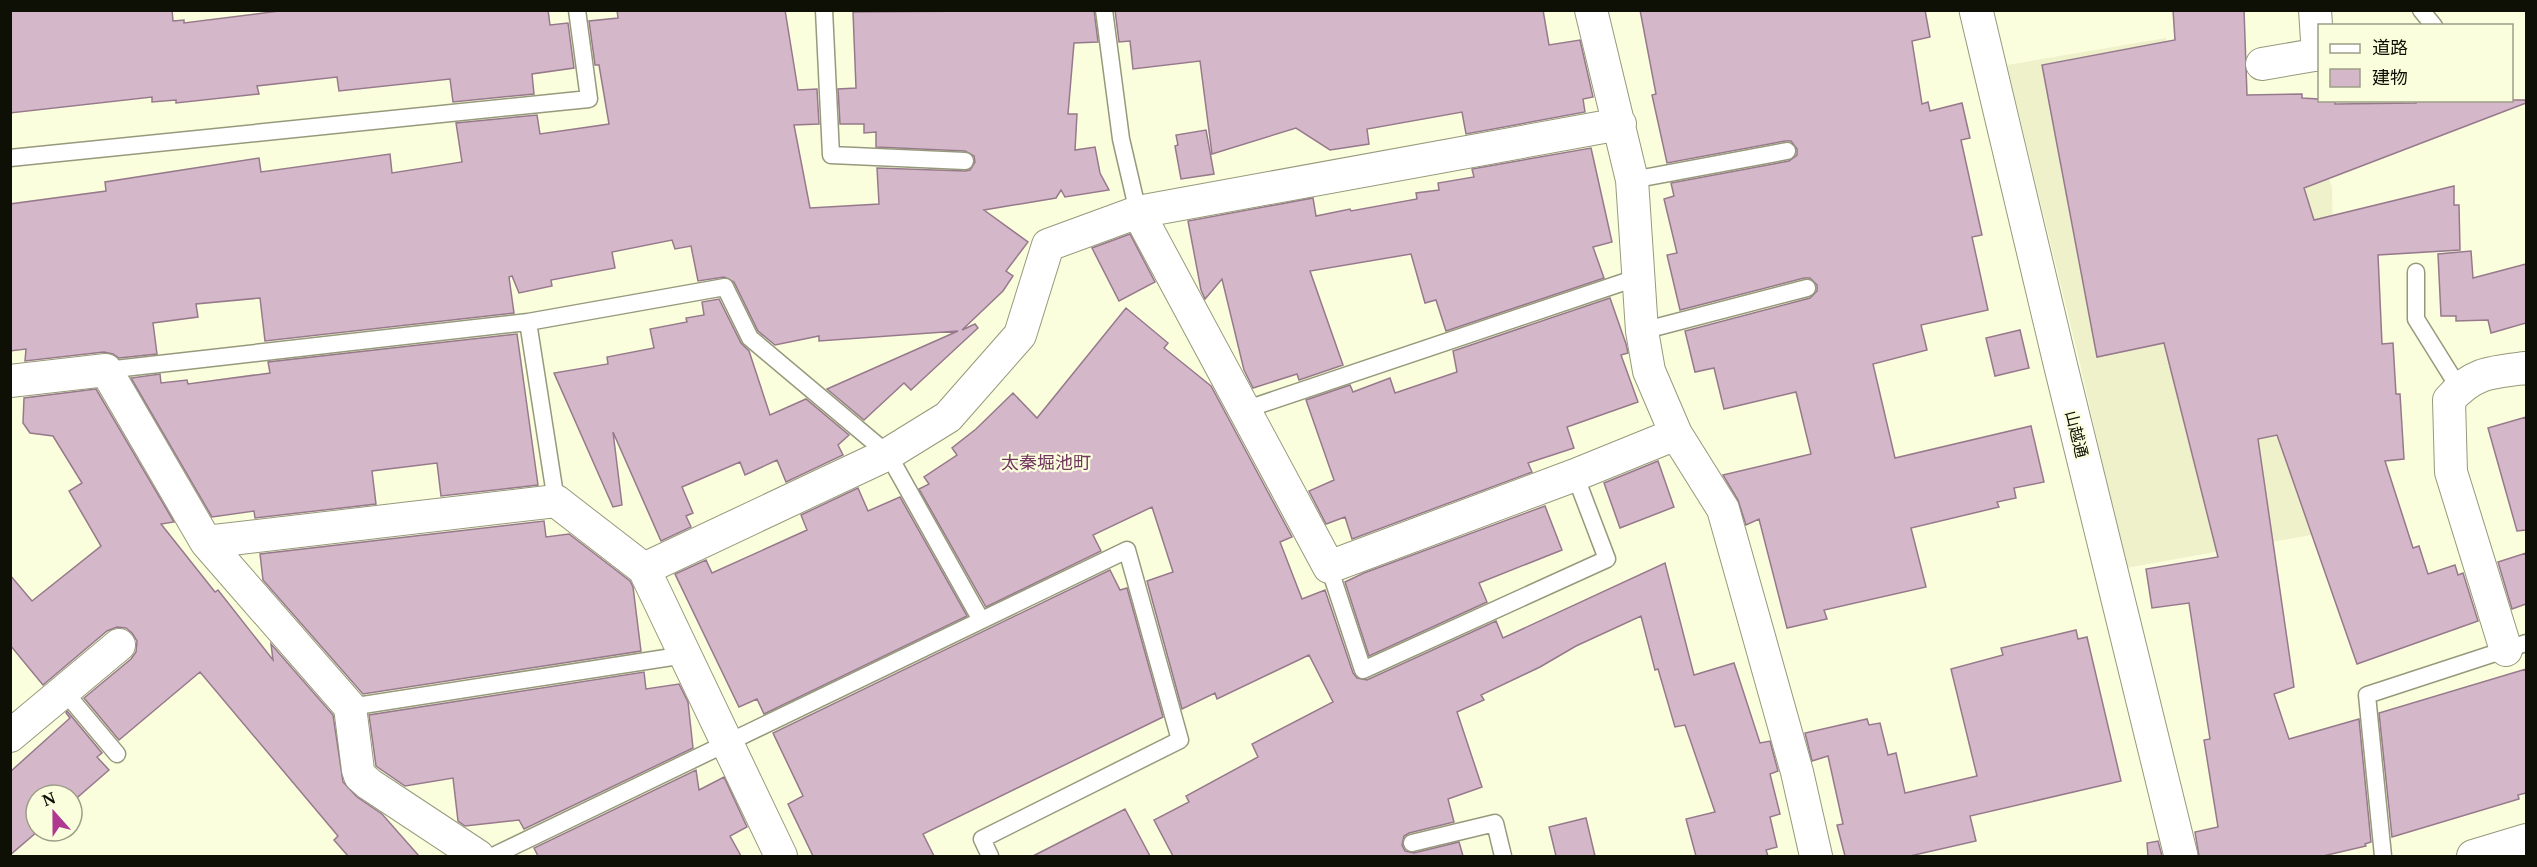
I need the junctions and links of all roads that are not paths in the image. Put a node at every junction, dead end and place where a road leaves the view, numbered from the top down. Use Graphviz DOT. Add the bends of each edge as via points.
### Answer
graph roads {
  1 [pos="577,10"];
  2 [pos="824,10"];
  3 [pos="1104,10"];
  4 [pos="1591,10"];
  5 [pos="1976,10"];
  6 [pos="2316,10"];
  7 [pos="2421,10"];
  8 [pos="2432,24"];
  9 [pos="2318,40"];
  10 [pos="2318,55"];
  11 [pos="2262,64"];
  12 [pos="1620,124"];
  13 [pos="1787,151"];
  14 [pos="10,158"];
  15 [pos="965,161"];
  16 [pos="1632,180"];
  17 [pos="1138,212"];
  18 [pos="2416,272"];
  19 [pos="1639,277"];
  20 [pos="1807,288"];
  21 [pos="528,322"];
  22 [pos="1642,331"];
  23 [pos="2526,368"];
  24 [pos="106,370"];
  25 [pos="10,381"];
  26 [pos="2459,388"];
  27 [pos="1244,410"];
  28 [pos="1676,434"];
  29 [pos="888,454"];
  30 [pos="1575,475"];
  31 [pos="556,501"];
  32 [pos="206,542"];
  33 [pos="1329,567"];
  34 [pos="644,569"];
  35 [pos="981,620"];
  36 [pos="119,645"];
  37 [pos="2516,647"];
  38 [pos="685,655"];
  39 [pos="64,691"];
  40 [pos="350,707"];
  41 [pos="10,736"];
  42 [pos="727,744"];
  43 [pos="117,754"];
  44 [pos="2526,840"];
  45 [pos="1412,843"];
  46 [pos="478,856"];
  47 [pos="493,856"];
  48 [pos="781,856"];
  49 [pos="990,856"];
  50 [pos="1503,856"];
  51 [pos="1816,856"];
  52 [pos="2181,856"];
  53 [pos="2383,856"];
  54 [pos="2473,856"];
  1 -- 14 [label="lane" via="589,99"];
  2 -- 15 [label="lane" via="831,155"];
  3 -- 17 [label="lane" via="1121,140"];
  4 -- 12 [label="street"];
  5 -- 52 [label="street, 山越通"];
  6 -- 9 [label="street"];
  7 -- 8 [label="lane"];
  10 -- 11 [label="street"];
  12 -- 16 [label="street"];
  12 -- 17 [label="street"];
  13 -- 16 [label="lane"];
  16 -- 19 [label="street"];
  17 -- 27 [label="street"];
  17 -- 29 [label="street" via="1048,244 1020,335 948,417"];
  18 -- 26 [label="lane" via="2416,319"];
  19 -- 22 [label="street"];
  19 -- 27 [label="lane"];
  20 -- 22 [label="lane"];
  21 -- 24 [label="lane"];
  21 -- 29 [label="lane" via="725,287 750,338"];
  21 -- 31 [label="lane"];
  22 -- 28 [label="street" via="1649,370"];
  23 -- 26 [label="street" via="2473,377"];
  24 -- 25 [label="street"];
  24 -- 32 [label="street"];
  26 -- 37 [label="street" via="2449,400 2451,472"];
  27 -- 33 [label="street"];
  28 -- 30 [label="street"];
  28 -- 51 [label="street" via="1723,509 1797,772"];
  29 -- 34 [label="street"];
  29 -- 35 [label="lane"];
  30 -- 33 [label="street"];
  30 -- 33 [label="lane" via="1607,559 1363,670"];
  31 -- 32 [label="street"];
  31 -- 34 [label="street"];
  32 -- 40 [label="street"];
  34 -- 38 [label="street"];
  35 -- 42 [label="lane"];
  35 -- 49 [label="lane" via="1127,550 1180,740 982,839"];
  36 -- 39 [label="street"];
  37 -- 53 [label="lane" via="2367,695"];
  38 -- 40 [label="lane"];
  38 -- 42 [label="street"];
  39 -- 41 [label="street"];
  39 -- 43 [label="lane"];
  40 -- 46 [label="street" via="360,776"];
  42 -- 47 [label="lane"];
  42 -- 48 [label="street"];
  44 -- 54 [label="street"];
  45 -- 50 [label="lane" via="1495,823"];
}
